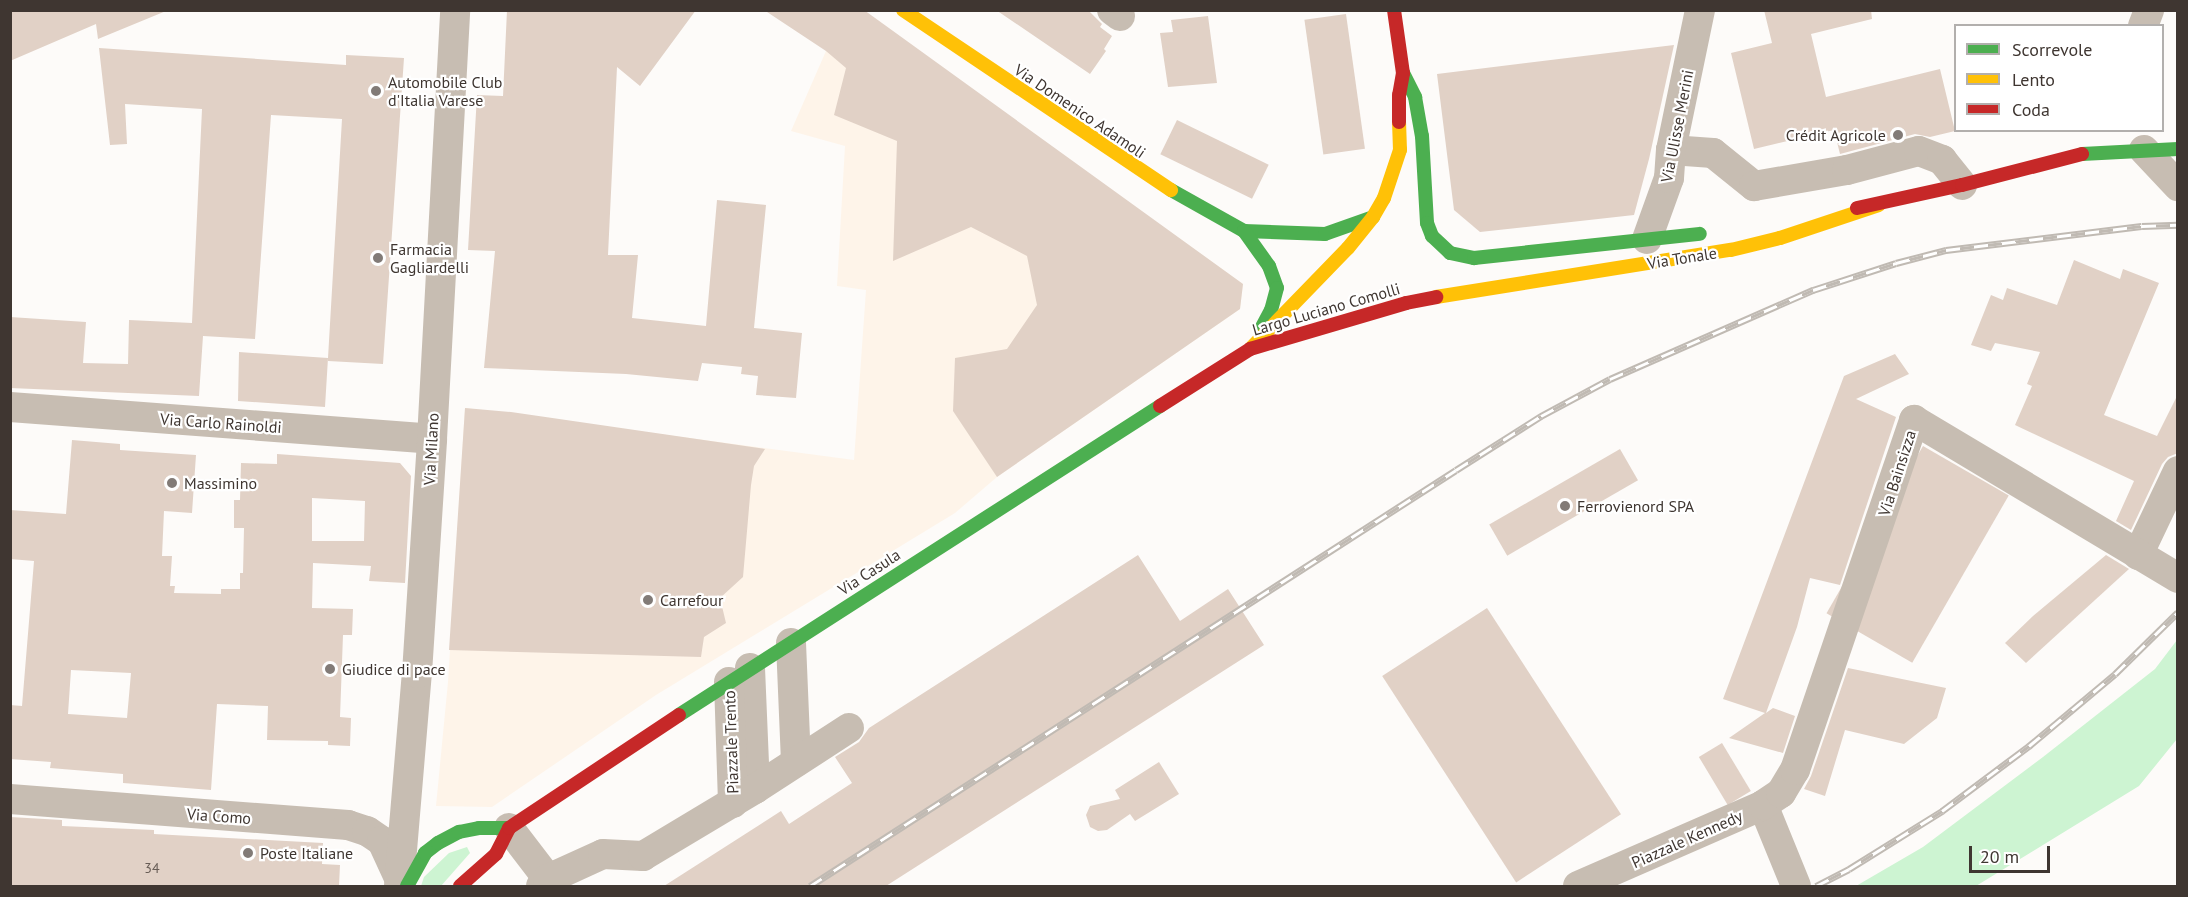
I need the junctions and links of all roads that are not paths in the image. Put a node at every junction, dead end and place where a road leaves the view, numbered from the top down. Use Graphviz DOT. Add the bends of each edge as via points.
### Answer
graph roads {
  1 [pos="455,10"];
  2 [pos="903,10"];
  3 [pos="1112,10"];
  4 [pos="1119,10"];
  5 [pos="1394,10"];
  6 [pos="1700,10"];
  7 [pos="1403,72"];
  8 [pos="2094,141"];
  9 [pos="2178,149"];
  10 [pos="1671,150"];
  11 [pos="2144,150"];
  12 [pos="1962,185"];
  13 [pos="2178,186"];
  14 [pos="1879,205"];
  15 [pos="1373,218"];
  16 [pos="1790,220"];
  17 [pos="1244,231"];
  18 [pos="1715,233"];
  19 [pos="1647,239"];
  20 [pos="1480,288"];
  21 [pos="1250,349"];
  22 [pos="10,407"];
  23 [pos="432,439"];
  24 [pos="2178,471"];
  25 [pos="2138,555"];
  26 [pos="2178,578"];
  27 [pos="760,662"];
  28 [pos="849,728"];
  29 [pos="765,782"];
  30 [pos="10,799"];
  31 [pos="1762,805"];
  32 [pos="509,828"];
  33 [pos="544,883"];
  34 [pos="402,884"];
  35 [pos="460,886"];
  36 [pos="1578,886"];
  37 [pos="1797,886"];
  1 -- 23 [label="street, Via Milano"];
  2 -- 17 [label="main road, Via Domenico Adamoli" via="1150,178"];
  3 -- 4 [label="street" via="1120,16"];
  5 -- 7 [label="main road"];
  6 -- 10 [label="street, Via Ulisse Merini"];
  7 -- 15 [label="main road, Largo Luciano Comolli" via="1399,95 1400,150 1394,174"];
  7 -- 19 [label="main road, Via Tonale" via="1415,96 1421,126 1426,208 1432,236 1450,253 1474,258"];
  8 -- 11 [label="main road, Via Tonale"];
  8 -- 12 [label="main road, Via Tonale"];
  9 -- 11 [label="main road, Via Tonale"];
  10 -- 12 [label="street" via="1713,153 1754,186 1847,170 1919,151 1942,160"];
  10 -- 19 [label="street, Via Ulisse Merini" via="1669,178"];
  11 -- 13 [label="street"];
  12 -- 14 [label="main road, Via Tonale"];
  14 -- 16 [label="main road, Via Tonale"];
  14 -- 20 [label="main road, Via Tonale" via="1731,250"];
  15 -- 17 [label="main road, Via Domenico Adamoli" via="1325,234"];
  15 -- 21 [label="main road, Largo Luciano Comolli"];
  17 -- 21 [label="main road, Via Domenico Adamoli" via="1269,266 1277,288 1271,310"];
  18 -- 19 [label="main road, Via Tonale"];
  20 -- 21 [label="main road, Largo Luciano Comolli" via="1361,314"];
  21 -- 27 [label="main road, Via Casula"];
  22 -- 23 [label="street, Via Carlo Rainoldi"];
  23 -- 34 [label="street, Via Milano"];
  24 -- 25 [label="street"];
  25 -- 26 [label="street, Via Bainsizza"];
  25 -- 31 [label="street, Via Bainsizza" via="1914,420 1795,770 1781,793"];
  27 -- 29 [label="street, Piazzale Trento"];
  27 -- 29 [label="street"];
  27 -- 32 [label="main road, Via Casula"];
  28 -- 29 [label="street, Piazzale Trento"];
  29 -- 33 [label="street, Piazzale Trento" via="644,856 603,854"];
  30 -- 34 [label="street, Via Como" via="348,825 382,841"];
  31 -- 36 [label="street, Piazzale Kennedy"];
  31 -- 37 [label="street"];
  32 -- 33 [label="street, Piazzale Trento"];
  32 -- 34 [label="main road" via="459,832 426,853"];
  32 -- 35 [label="main road, Via Casula" via="496,854"];
}
